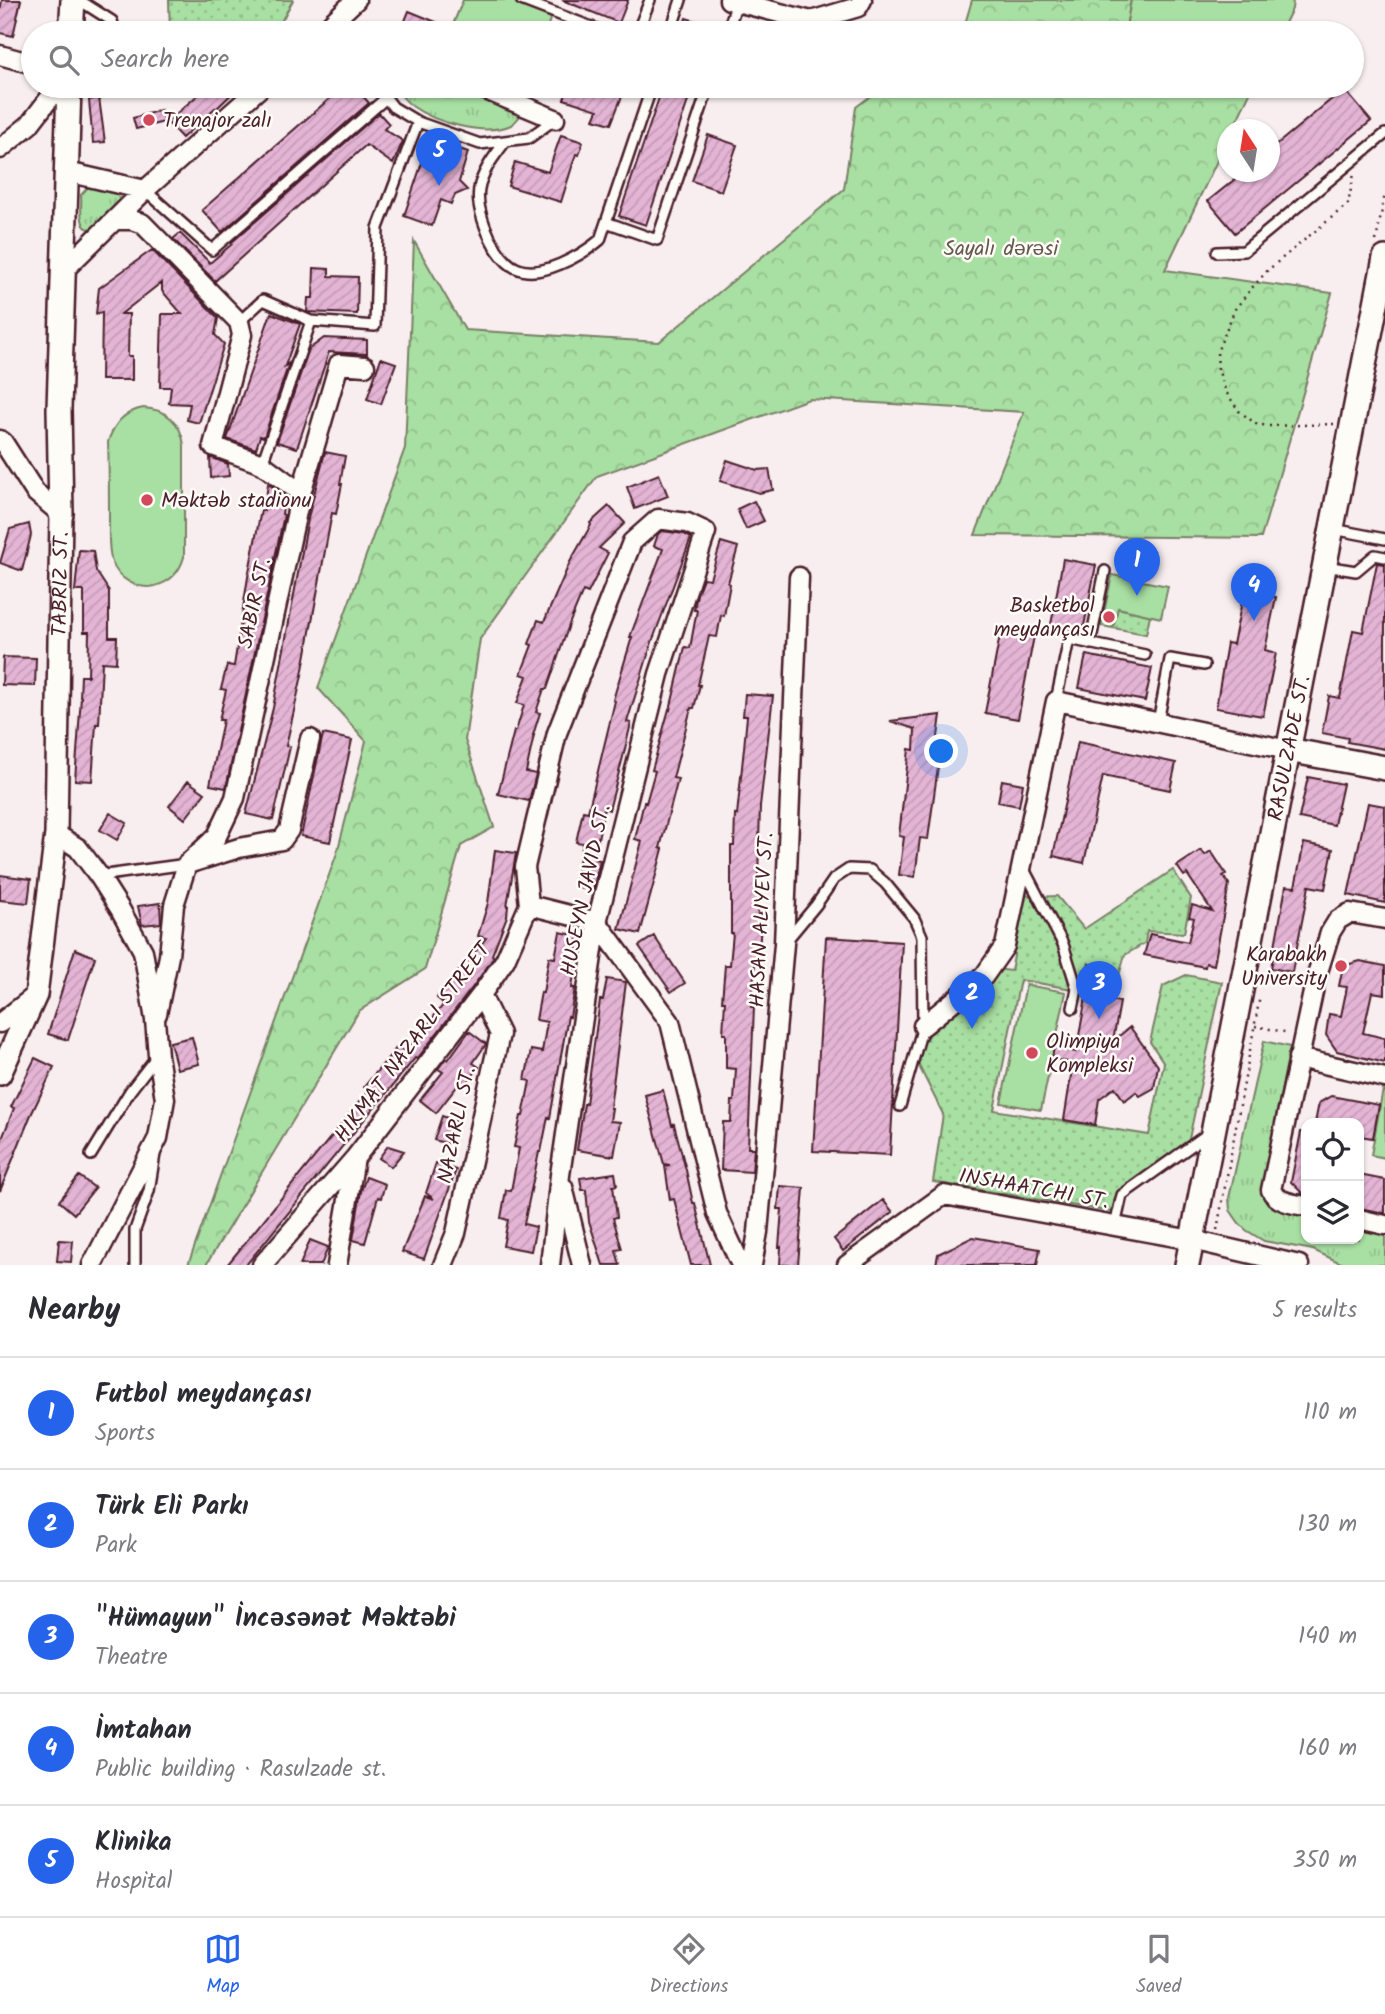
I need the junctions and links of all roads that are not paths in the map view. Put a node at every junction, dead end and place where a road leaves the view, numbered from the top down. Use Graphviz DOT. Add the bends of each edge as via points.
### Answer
graph roads {
  1 [pos="73,0"];
  2 [pos="79,0"];
  3 [pos="356,0"];
  4 [pos="521,0"];
  5 [pos="650,0"];
  6 [pos="681,0"];
  7 [pos="862,0"];
  8 [pos="733,1"];
  9 [pos="72,21"];
  10 [pos="112,21"];
  11 [pos="338,21"];
  12 [pos="576,21"];
  13 [pos="642,21"];
  14 [pos="674,21"];
  15 [pos="729,21"];
  16 [pos="0,55"];
  17 [pos="21,61"];
  18 [pos="58,98"];
  19 [pos="66,98"];
  20 [pos="248,98"];
  21 [pos="386,98"];
  22 [pos="504,98"];
  23 [pos="648,98"];
  24 [pos="705,98"];
  25 [pos="555,120"];
  26 [pos="418,122"];
  27 [pos="1385,134"];
  28 [pos="505,142"];
  29 [pos="0,149"];
  30 [pos="67,172"];
  31 [pos="145,190"];
  32 [pos="115,220"];
  33 [pos="606,222"];
  34 [pos="1217,252"];
  35 [pos="1385,258"];
  36 [pos="63,271"];
  37 [pos="311,321"];
  38 [pos="239,322"];
  39 [pos="365,366"];
  40 [pos="0,440"];
  41 [pos="262,464"];
  42 [pos="301,493"];
  43 [pos="61,514"];
  44 [pos="1331,528"];
  45 [pos="706,532"];
  46 [pos="1385,538"];
  47 [pos="1385,557"];
  48 [pos="1324,565"];
  49 [pos="1105,571"];
  50 [pos="799,577"];
  51 [pos="1090,644"];
  52 [pos="1146,655"];
  53 [pos="1205,665"];
  54 [pos="1056,701"];
  55 [pos="1158,722"];
  56 [pos="310,739"];
  57 [pos="1289,750"];
  58 [pos="1385,768"];
  59 [pos="56,834"];
  60 [pos="187,864"];
  61 [pos="1021,864"];
  62 [pos="99,876"];
  63 [pos="529,905"];
  64 [pos="1385,919"];
  65 [pos="597,922"];
  66 [pos="784,944"];
  67 [pos="36,995"];
  68 [pos="481,995"];
  69 [pos="1073,1008"];
  70 [pos="155,1020"];
  71 [pos="0,1023"];
  72 [pos="923,1026"];
  73 [pos="158,1055"];
  74 [pos="1298,1058"];
  75 [pos="0,1074"];
  76 [pos="1385,1078"];
  77 [pos="900,1106"];
  78 [pos="1213,1130"];
  79 [pos="158,1138"];
  80 [pos="91,1155"];
  81 [pos="355,1158"];
  82 [pos="560,1175"];
  83 [pos="1301,1205"];
  84 [pos="1364,1220"];
  85 [pos="1385,1225"];
  86 [pos="1115,1226"];
  87 [pos="1192,1240"];
  88 [pos="1280,1263"];
  89 [pos="92,1265"];
  90 [pos="135,1265"];
  91 [pos="262,1265"];
  92 [pos="337,1265"];
  93 [pos="443,1265"];
  94 [pos="550,1265"];
  95 [pos="582,1265"];
  96 [pos="741,1265"];
  97 [pos="752,1265"];
  98 [pos="847,1265"];
  99 [pos="1187,1265"];
  100 [pos="1299,1265"];
  1 -- 9 [label="main road"];
  2 -- 10 [label="lane"];
  3 -- 11 [label="street"];
  4 -- 12 [label="lane"];
  5 -- 13 [label="lane"];
  6 -- 14 [label="lane"];
  7 -- 8 [label="street" via="858,7 811,20"];
  8 -- 15 [label="lane"];
  16 -- 17 [label="street"];
  18 -- 29 [label="street"];
  19 -- 30 [label="main road, TABRIZ ST."];
  20 -- 31 [label="street"];
  21 -- 26 [label="lane"];
  21 -- 31 [label="lane" via="212,250"];
  22 -- 25 [label="street"];
  23 -- 33 [label="lane"];
  24 -- 33 [label="lane" via="657,240"];
  25 -- 28 [label="lane" via="529,138"];
  26 -- 28 [label="lane" via="480,145"];
  26 -- 37 [label="lane" via="377,228 375,326"];
  27 -- 34 [label="lane" via="1244,251"];
  28 -- 33 [label="lane" via="480,186 479,209 491,244 515,268 530,271 563,264 585,253 600,240"];
  30 -- 31 [label="street"];
  30 -- 36 [label="main road, TABRIZ ST."];
  31 -- 32 [label="street"];
  32 -- 36 [label="street"];
  32 -- 38 [label="street" via="142,223"];
  35 -- 44 [label="main road, RASULZADE ST."];
  36 -- 43 [label="main road, TABRIZ ST."];
  37 -- 38 [label="lane" via="263,300"];
  37 -- 41 [label="lane"];
  38 -- 41 [label="street" via="242,335 214,446"];
  39 -- 42 [label="street, SABIR ST." via="339,364"];
  40 -- 43 [label="street" via="35,492"];
  41 -- 42 [label="street"];
  42 -- 60 [label="street, SABIR ST." via="235,798 218,836"];
  43 -- 59 [label="street, TABRIZ ST."];
  44 -- 46 [label="lane"];
  44 -- 48 [label="main road, RASULZADE ST."];
  45 -- 63 [label="street, HIKMAT NAZARLI STREET" via="687,523 658,519 632,542 557,733 525,867"];
  45 -- 65 [label="street, HUSEYN JAVID ST." via="659,674"];
  47 -- 48 [label="lane" via="1375,555 1356,571"];
  48 -- 57 [label="main road, RASULZADE ST."];
  49 -- 51 [label="lane"];
  50 -- 66 [label="street, HASAN ALIYEV ST."];
  51 -- 52 [label="lane"];
  51 -- 54 [label="lane" via="1069,639"];
  53 -- 55 [label="lane" via="1170,659"];
  54 -- 55 [label="street"];
  54 -- 61 [label="street"];
  55 -- 57 [label="street"];
  56 -- 60 [label="street" via="289,830 282,840"];
  57 -- 58 [label="main road"];
  57 -- 78 [label="main road, RASULZADE ST."];
  59 -- 62 [label="street" via="78,848"];
  59 -- 67 [label="street, TABRIZ ST."];
  60 -- 62 [label="lane"];
  60 -- 70 [label="street" via="174,905"];
  61 -- 69 [label="lane" via="1063,944 1077,989"];
  61 -- 72 [label="street" via="1006,946 984,976"];
  62 -- 70 [label="street" via="142,951"];
  63 -- 65 [label="street"];
  63 -- 68 [label="street, HIKMAT NAZARLI STREET" via="505,960"];
  64 -- 74 [label="street" via="1350,913 1333,925"];
  65 -- 82 [label="street, HUSEYN JAVID ST."];
  65 -- 96 [label="street" via="670,1022 718,1213"];
  66 -- 72 [label="lane" via="834,879 849,869 870,870 914,918 922,936"];
  66 -- 97 [label="street, HASAN ALIYEV ST."];
  67 -- 71 [label="street"];
  67 -- 75 [label="street, TABRIZ ST."];
  68 -- 81 [label="street, HIKMAT NAZARLI STREET"];
  68 -- 93 [label="street, NAZARLI ST." via="500,1034 456,1233"];
  70 -- 73 [label="street"];
  72 -- 77 [label="lane"];
  73 -- 79 [label="street" via="165,1099"];
  73 -- 80 [label="lane"];
  74 -- 76 [label="street"];
  74 -- 83 [label="street" via="1270,1190 1280,1200"];
  78 -- 86 [label="lane" via="1122,1195"];
  78 -- 87 [label="main road, RASULZADE ST."];
  79 -- 89 [label="street"];
  79 -- 90 [label="lane" via="149,1191 135,1230"];
  81 -- 91 [label="street, HIKMAT NAZARLI STREET"];
  81 -- 92 [label="street"];
  82 -- 94 [label="street, HUSEYN JAVID ST."];
  82 -- 95 [label="street"];
  84 -- 85 [label="street"];
  86 -- 87 [label="street, INSHAATCHI ST."];
  86 -- 98 [label="street, INSHAATCHI ST." via="944,1195"];
  87 -- 88 [label="street"];
  87 -- 99 [label="main road, RASULZADE ST."];
  88 -- 100 [label="street"];
}
